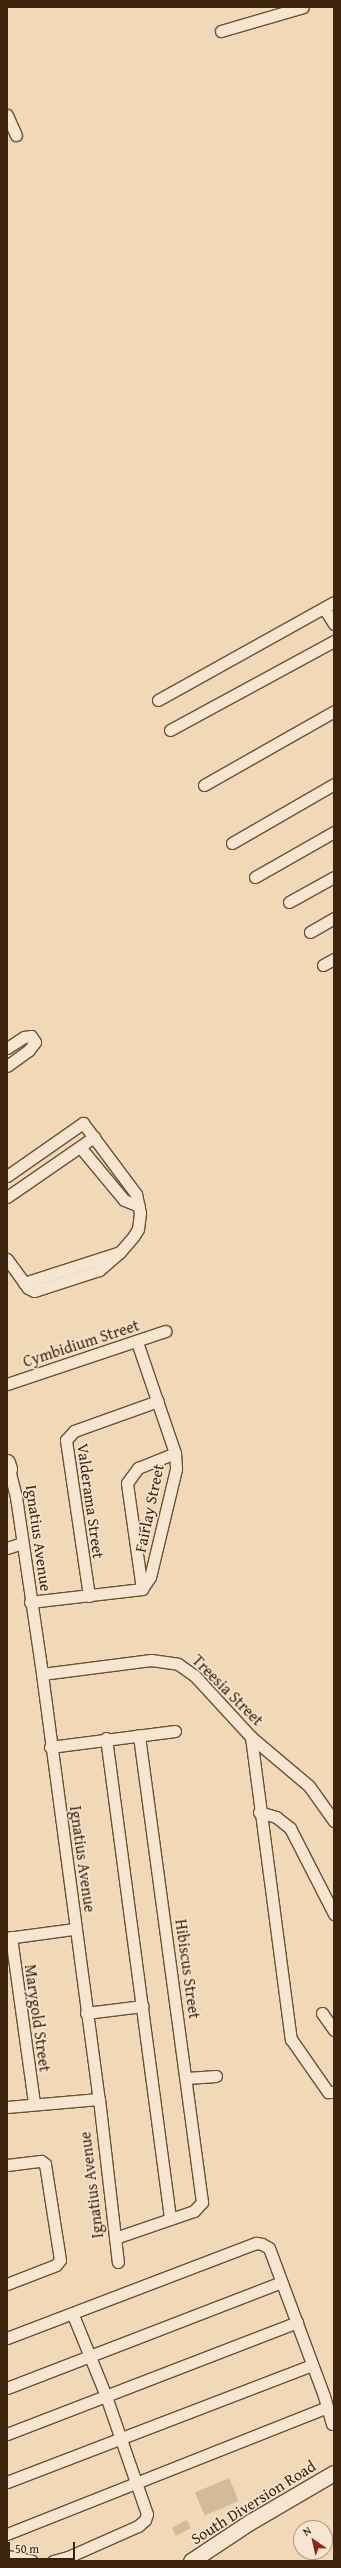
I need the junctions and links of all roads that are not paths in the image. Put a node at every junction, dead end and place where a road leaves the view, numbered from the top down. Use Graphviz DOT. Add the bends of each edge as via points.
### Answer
graph roads {
  1 [pos="303,7"];
  2 [pos="222,31"];
  3 [pos="7,115"];
  4 [pos="16,135"];
  5 [pos="329,605"];
  6 [pos="334,624"];
  7 [pos="334,641"];
  8 [pos="158,700"];
  9 [pos="334,711"];
  10 [pos="170,730"];
  11 [pos="334,784"];
  12 [pos="204,785"];
  13 [pos="334,832"];
  14 [pos="232,843"];
  15 [pos="255,877"];
  16 [pos="334,877"];
  17 [pos="289,902"];
  18 [pos="334,918"];
  19 [pos="310,932"];
  20 [pos="334,959"];
  21 [pos="323,965"];
  22 [pos="7,1048"];
  23 [pos="7,1066"];
  24 [pos="94,1137"];
  25 [pos="80,1147"];
  26 [pos="7,1176"];
  27 [pos="7,1197"];
  28 [pos="139,1206"];
  29 [pos="7,1259"];
  30 [pos="165,1331"];
  31 [pos="137,1342"];
  32 [pos="7,1384"];
  33 [pos="158,1401"];
  34 [pos="175,1454"];
  35 [pos="8,1467"];
  36 [pos="22,1543"];
  37 [pos="7,1548"];
  38 [pos="142,1588"];
  39 [pos="89,1596"];
  40 [pos="30,1602"];
  41 [pos="42,1674"];
  42 [pos="175,1731"];
  43 [pos="140,1735"];
  44 [pos="251,1737"];
  45 [pos="106,1738"];
  46 [pos="50,1747"];
  47 [pos="260,1812"];
  48 [pos="334,1821"];
  49 [pos="334,1914"];
  50 [pos="74,1929"];
  51 [pos="9,1937"];
  52 [pos="12,1995"];
  53 [pos="143,2006"];
  54 [pos="86,2013"];
  55 [pos="322,2013"];
  56 [pos="334,2030"];
  57 [pos="216,2076"];
  58 [pos="187,2078"];
  59 [pos="334,2092"];
  60 [pos="99,2099"];
  61 [pos="34,2103"];
  62 [pos="7,2107"];
  63 [pos="7,2165"];
  64 [pos="170,2219"];
  65 [pos="115,2238"];
  66 [pos="118,2262"];
  67 [pos="281,2282"];
  68 [pos="7,2284"];
  69 [pos="73,2315"];
  70 [pos="297,2322"];
  71 [pos="7,2338"];
  72 [pos="90,2356"];
  73 [pos="312,2365"];
  74 [pos="7,2388"];
  75 [pos="106,2396"];
  76 [pos="326,2408"];
  77 [pos="332,2424"];
  78 [pos="7,2434"];
  79 [pos="121,2439"];
  80 [pos="334,2473"];
  81 [pos="7,2482"];
  82 [pos="136,2482"];
  83 [pos="7,2534"];
  84 [pos="7,2556"];
  85 [pos="32,2561"];
  86 [pos="53,2561"];
  87 [pos="191,2561"];
  1 -- 2 [label="street"];
  3 -- 4 [label="street"];
  5 -- 6 [label="street"];
  5 -- 8 [label="street"];
  7 -- 10 [label="street"];
  9 -- 12 [label="street"];
  11 -- 14 [label="street"];
  13 -- 15 [label="street"];
  16 -- 17 [label="street"];
  18 -- 19 [label="street"];
  20 -- 21 [label="street"];
  22 -- 23 [label="street" via="24,1037 31,1036 35,1042 29,1050"];
  24 -- 25 [label="street"];
  24 -- 26 [label="street" via="83,1123"];
  24 -- 28 [label="street" via="136,1194"];
  25 -- 27 [label="street"];
  25 -- 28 [label="street" via="124,1200"];
  28 -- 29 [label="street" via="138,1229 120,1252 99,1270 38,1290 30,1290"];
  30 -- 31 [label="street, Cymbidium Street"];
  31 -- 32 [label="street, Cymbidium Street"];
  31 -- 33 [label="street, Fairlay Street"];
  33 -- 34 [label="street, Fairlay Street"];
  33 -- 39 [label="street, Valderama Street" via="74,1431 66,1440"];
  34 -- 38 [label="street, Fairlay Street" via="176,1469 150,1577"];
  34 -- 38 [label="street" via="138,1468 127,1483"];
  35 -- 36 [label="street, Ignatius Avenue" via="16,1497"];
  36 -- 37 [label="street"];
  36 -- 40 [label="street, Ignatius Avenue"];
  38 -- 39 [label="street"];
  39 -- 40 [label="street"];
  40 -- 41 [label="street, Ignatius Avenue"];
  41 -- 44 [label="street, Treesia Street" via="151,1660 178,1664 194,1675"];
  41 -- 46 [label="street, Ignatius Avenue"];
  42 -- 43 [label="street"];
  43 -- 45 [label="street"];
  43 -- 58 [label="street, Hibiscus Street"];
  44 -- 47 [label="street"];
  44 -- 48 [label="street, Treesia Street" via="309,1786"];
  45 -- 46 [label="street"];
  45 -- 53 [label="street"];
  46 -- 50 [label="street, Ignatius Avenue"];
  47 -- 49 [label="street" via="276,1817 290,1828"];
  47 -- 59 [label="street" via="291,2039 328,2092"];
  50 -- 51 [label="street"];
  50 -- 54 [label="street, Ignatius Avenue"];
  51 -- 52 [label="street, Marygold Street"];
  52 -- 61 [label="street, Marygold Street"];
  53 -- 54 [label="street"];
  53 -- 64 [label="street"];
  54 -- 60 [label="street, Ignatius Avenue"];
  55 -- 56 [label="street"];
  57 -- 58 [label="street"];
  58 -- 64 [label="street, Hibiscus Street" via="202,2202 199,2207"];
  60 -- 61 [label="street"];
  60 -- 65 [label="street, Ignatius Avenue"];
  61 -- 62 [label="street"];
  63 -- 68 [label="street" via="43,2162 60,2260 56,2265"];
  64 -- 65 [label="street"];
  65 -- 66 [label="street, Ignatius Avenue"];
  67 -- 69 [label="street" via="269,2248 256,2243"];
  67 -- 70 [label="street"];
  67 -- 72 [label="street"];
  69 -- 71 [label="street"];
  69 -- 72 [label="street"];
  70 -- 73 [label="street"];
  70 -- 75 [label="street"];
  72 -- 74 [label="street"];
  72 -- 75 [label="street"];
  73 -- 76 [label="street"];
  73 -- 79 [label="street"];
  75 -- 78 [label="street"];
  75 -- 79 [label="street"];
  76 -- 77 [label="street"];
  76 -- 82 [label="street"];
  79 -- 81 [label="street"];
  79 -- 82 [label="street"];
  80 -- 87 [label="main road, South Diversion Road" via="250,2522"];
  82 -- 83 [label="street"];
  82 -- 86 [label="street" via="147,2511 145,2520 68,2557"];
  84 -- 85 [label="street"];
}
